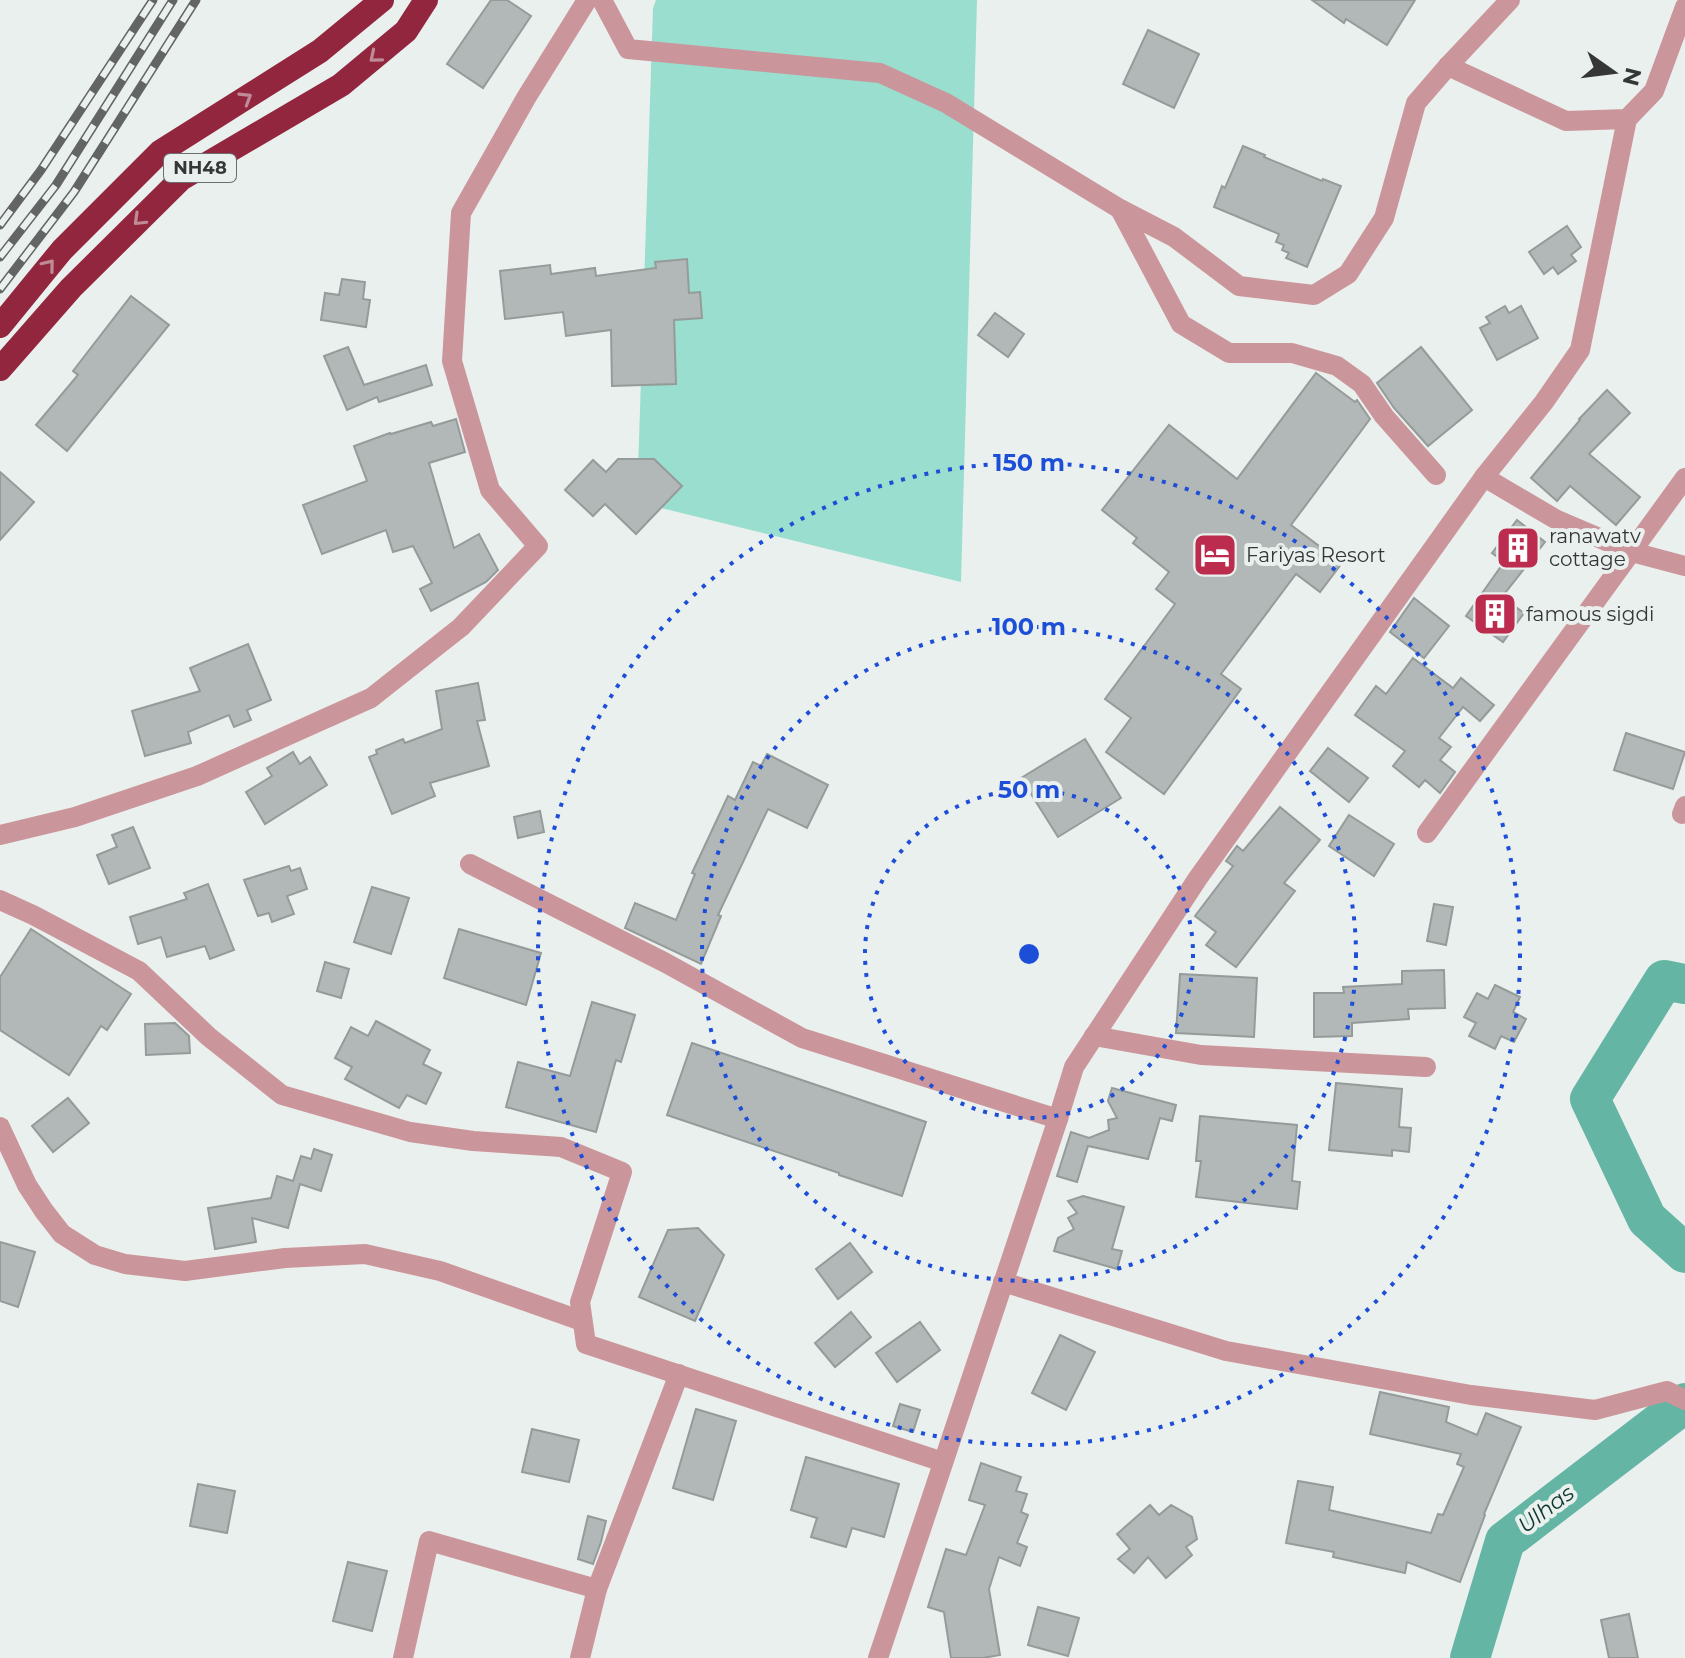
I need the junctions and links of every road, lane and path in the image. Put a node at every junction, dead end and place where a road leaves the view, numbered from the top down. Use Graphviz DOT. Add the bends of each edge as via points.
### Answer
graph roads {
  1 [pos="382,0"];
  2 [pos="426,0"];
  3 [pos="587,0"];
  4 [pos="602,0"];
  5 [pos="1510,0"];
  6 [pos="1685,7"];
  7 [pos="1448,66"];
  8 [pos="1627,119"];
  9 [pos="1120,209"];
  10 [pos="0,326"];
  11 [pos="0,369"];
  12 [pos="1436,475"];
  13 [pos="1484,477"];
  14 [pos="1685,478"];
  15 [pos="1632,552"];
  16 [pos="1685,566"];
  17 [pos="1427,833"];
  18 [pos="0,835"];
  19 [pos="470,864"];
  20 [pos="0,900"];
  21 [pos="1094,1036"];
  22 [pos="1426,1067"];
  23 [pos="1058,1119"];
  24 [pos="0,1127"];
  25 [pos="1003,1282"];
  26 [pos="582,1321"];
  27 [pos="679,1374"];
  28 [pos="1676,1395"];
  29 [pos="943,1462"];
  30 [pos="597,1589"];
  31 [pos="403,1658"];
  32 [pos="580,1658"];
  33 [pos="878,1658"];
  10 -- 1 [label="highway, NH48, one-way" via="62,250 160,152 320,51"];
  2 -- 11 [label="highway, NH48, one-way" via="406,31 341,85 181,179 71,288"];
  3 -- 18 [label="street" via="461,213 452,361 490,490 538,546 461,627 371,698 197,776 75,817"];
  4 -- 9 [label="street" via="628,49 880,73 946,103"];
  5 -- 7 [label="street"];
  6 -- 8 [label="street" via="1654,91"];
  7 -- 8 [label="street" via="1566,121"];
  7 -- 9 [label="street" via="1416,103 1384,218 1348,274 1314,295 1239,286 1174,237"];
  8 -- 13 [label="street" via="1580,350"];
  9 -- 12 [label="street" via="1181,324 1229,353 1292,353 1337,366 1362,384"];
  13 -- 15 [label="street" via="1557,520"];
  13 -- 21 [label="street" via="1198,878"];
  14 -- 15 [label="street"];
  15 -- 16 [label="street"];
  15 -- 17 [label="street"];
  19 -- 23 [label="street" via="802,1038"];
  20 -- 26 [label="street" via="139,971 209,1037 282,1095 410,1132 561,1147 622,1172 580,1302"];
  21 -- 22 [label="street" via="1201,1055"];
  21 -- 23 [label="street" via="1074,1067"];
  23 -- 25 [label="street"];
  24 -- 26 [label="street" via="44,1211 62,1234 95,1255 185,1271 365,1254 440,1271"];
  25 -- 28 [label="street" via="1226,1351 1471,1395 1595,1410"];
  25 -- 29 [label="street"];
  26 -- 27 [label="street" via="586,1344"];
  27 -- 29 [label="street"];
  27 -- 30 [label="street"];
  29 -- 33 [label="street"];
  30 -- 31 [label="street" via="429,1541"];
  30 -- 32 [label="street"];
}
